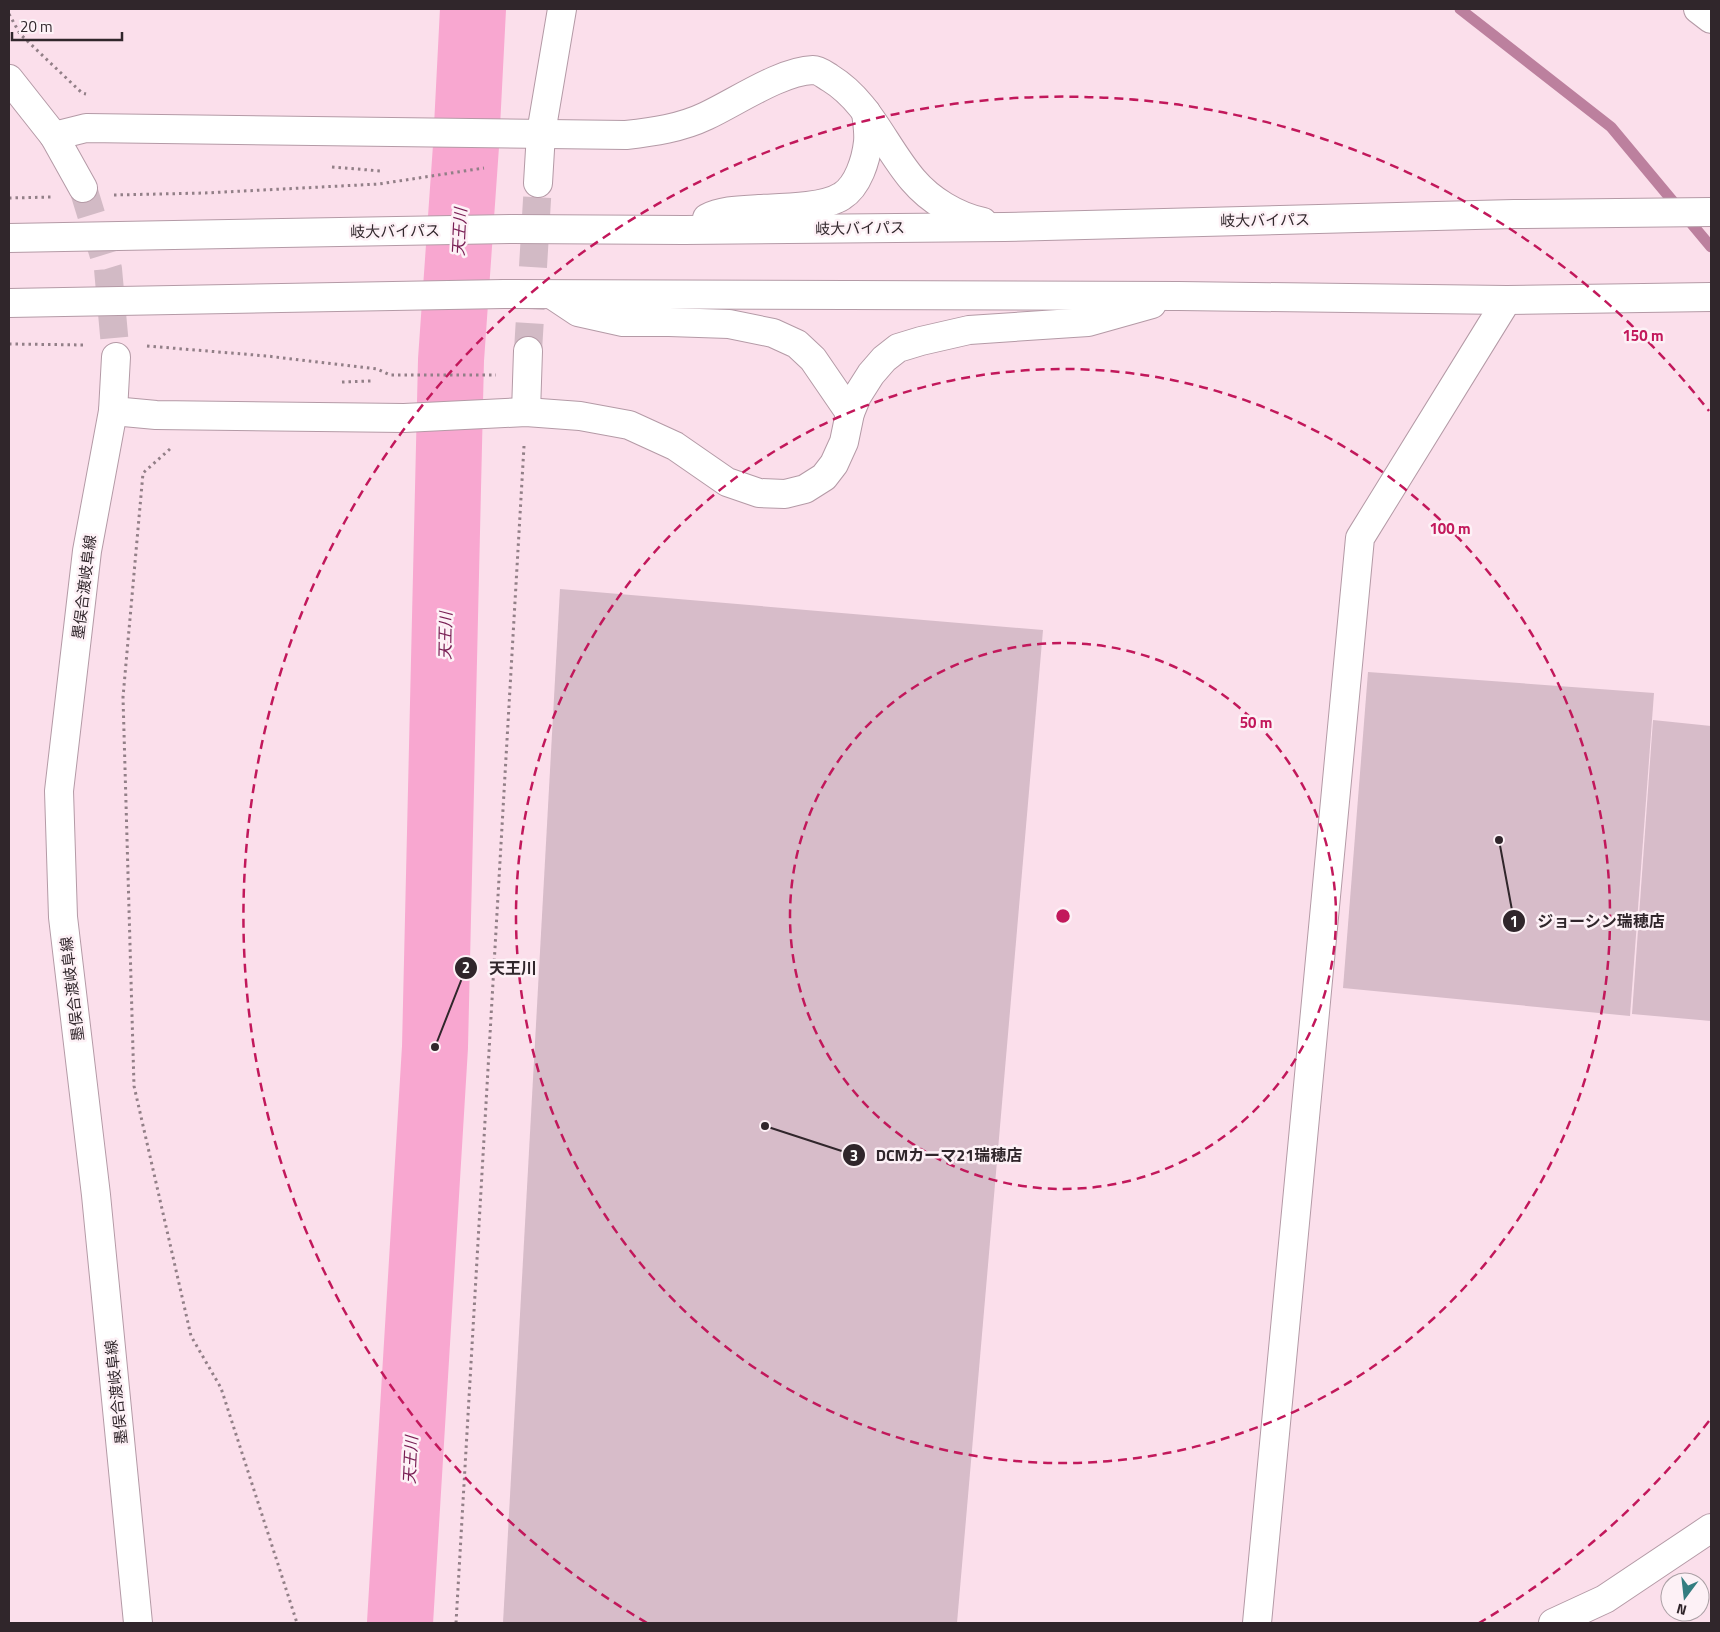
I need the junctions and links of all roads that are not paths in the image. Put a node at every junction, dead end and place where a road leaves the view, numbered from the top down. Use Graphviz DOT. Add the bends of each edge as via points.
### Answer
graph roads {
  1 [pos="562,9"];
  2 [pos="1698,9"];
  3 [pos="1711,19"];
  4 [pos="9,79"];
  5 [pos="866,110"];
  6 [pos="530,133"];
  7 [pos="54,136"];
  8 [pos="539,172"];
  9 [pos="95,192"];
  10 [pos="1711,212"];
  11 [pos="1004,227"];
  12 [pos="684,230"];
  13 [pos="9,238"];
  14 [pos="552,294"];
  15 [pos="1179,296"];
  16 [pos="1711,296"];
  17 [pos="1507,300"];
  18 [pos="9,303"];
  19 [pos="116,357"];
  20 [pos="527,363"];
  21 [pos="113,411"];
  22 [pos="526,412"];
  23 [pos="850,413"];
  24 [pos="1711,1528"];
  25 [pos="138,1623"];
  26 [pos="1257,1623"];
  27 [pos="1553,1623"];
  1 -- 6 [label="main road"];
  2 -- 3 [label="main road"];
  4 -- 7 [label="main road"];
  5 -- 6 [label="main road" via="839,83 817,70 805,70 776,81 704,118 666,130 626,135"];
  5 -- 11 [label="main road" via="902,166 939,203 971,219"];
  5 -- 12 [label="main road" via="866,154 852,186 842,196 829,202 790,208 714,214"];
  6 -- 7 [label="main road" via="86,128"];
  6 -- 8 [label="main road"];
  7 -- 9 [label="main road"];
  10 -- 11 [label="main road, 岐大バイパス"];
  11 -- 12 [label="main road, 岐大バイパス"];
  12 -- 13 [label="main road, 岐大バイパス, bridge" via="512,229"];
  14 -- 15 [label="main road"];
  14 -- 18 [label="main road, bridge"];
  14 -- 23 [label="main road" via="578,312 622,322 729,324 773,333 796,344 812,359"];
  15 -- 17 [label="main road"];
  15 -- 23 [label="main road" via="1088,322 968,330 898,348 871,374"];
  16 -- 17 [label="main road"];
  17 -- 26 [label="main road" via="1360,538"];
  19 -- 21 [label="main road, 墨俣合渡岐阜線"];
  20 -- 22 [label="main road"];
  21 -- 22 [label="main road" via="156,415 404,418"];
  21 -- 25 [label="main road, 墨俣合渡岐阜線" via="87,551 59,792 63,917 96,1195"];
  22 -- 23 [label="main road" via="580,416 629,425 675,446 727,482 759,493 785,494 806,489 824,478 844,442"];
  24 -- 27 [label="main road" via="1605,1599"];
}
